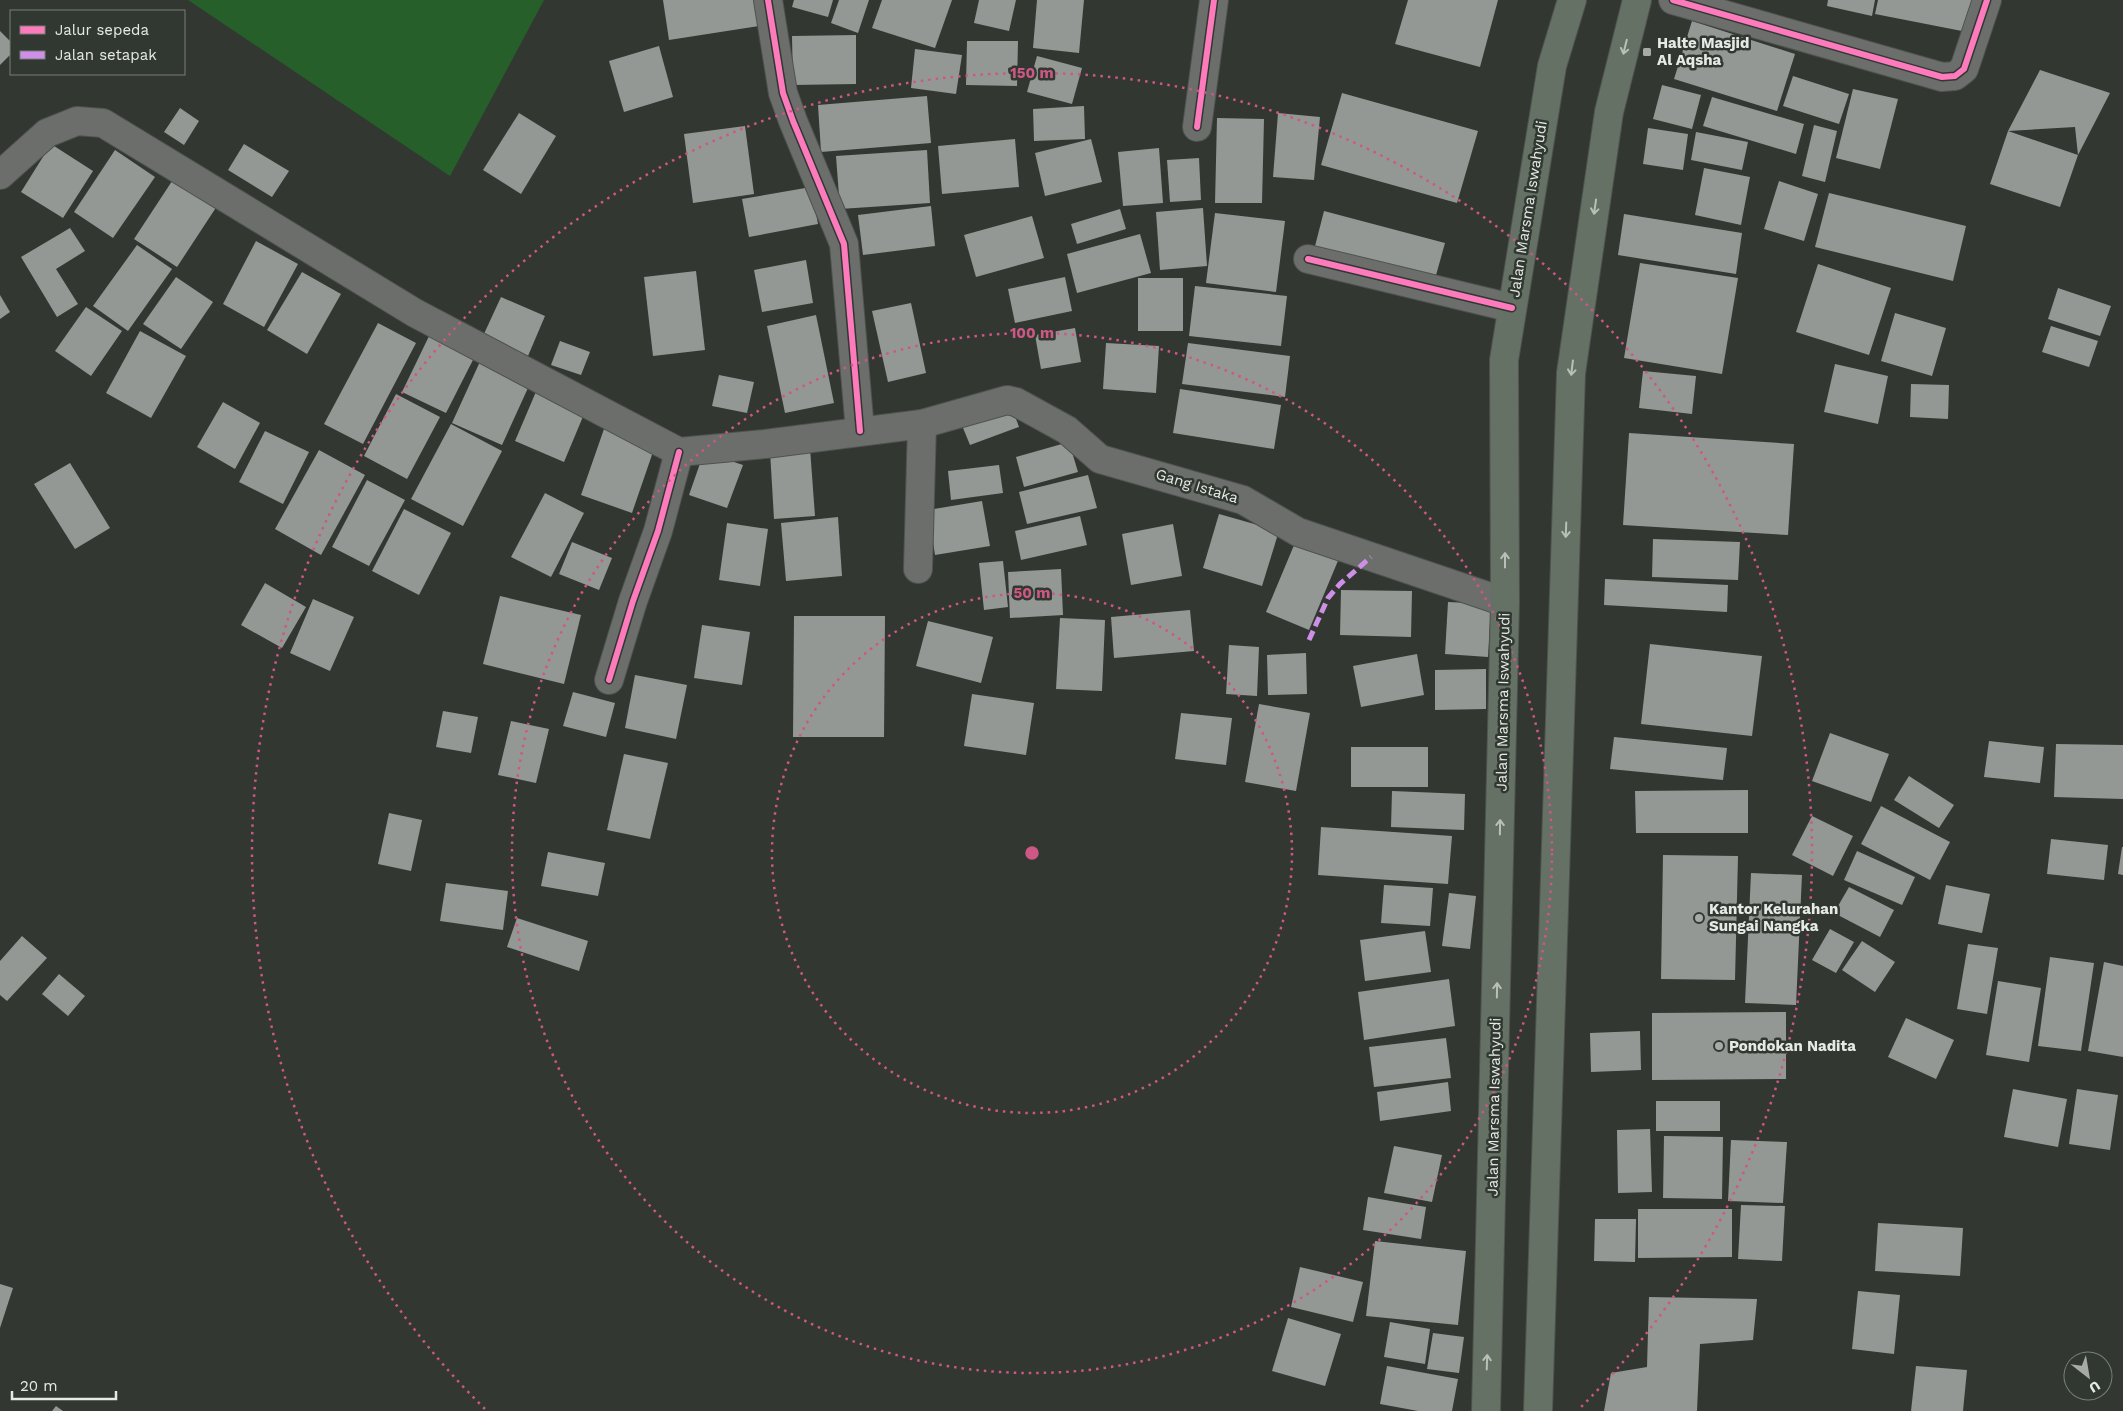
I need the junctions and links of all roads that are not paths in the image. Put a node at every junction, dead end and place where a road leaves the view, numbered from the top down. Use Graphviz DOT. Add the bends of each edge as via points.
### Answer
graph roads {
  1 [pos="768,0"];
  2 [pos="1214,0"];
  3 [pos="1572,0"];
  4 [pos="1637,0"];
  5 [pos="1673,0"];
  6 [pos="1987,0"];
  7 [pos="1197,128"];
  8 [pos="0,175"];
  9 [pos="1308,259"];
  10 [pos="1512,308"];
  11 [pos="922,424"];
  12 [pos="860,431"];
  13 [pos="679,452"];
  14 [pos="918,569"];
  15 [pos="1505,602"];
  16 [pos="609,680"];
  17 [pos="1486,1411"];
  18 [pos="1538,1411"];
  1 -- 12 [label="street" via="783,93 844,244"];
  2 -- 7 [label="street"];
  3 -- 10 [label="highway, Jalan Marsma Iswahyudi" via="1552,66"];
  4 -- 18 [label="highway, one-way" via="1609,112 1571,373"];
  5 -- 6 [label="street" via="1942,77 1954,76 1964,68"];
  8 -- 13 [label="street" via="47,133 77,121 103,123 415,313"];
  9 -- 10 [label="street"];
  15 -- 10 [label="highway, Jalan Marsma Iswahyudi, one-way" via="1504,360"];
  11 -- 12 [label="street, Gang Istaka"];
  11 -- 14 [label="street"];
  11 -- 15 [label="street, Gang Istaka" via="1007,400 1016,402 1067,430 1100,459 1243,500 1298,532"];
  12 -- 13 [label="street, Gang Istaka"];
  13 -- 16 [label="street" via="658,531"];
  17 -- 15 [label="highway, Jalan Marsma Iswahyudi, one-way"];
}
